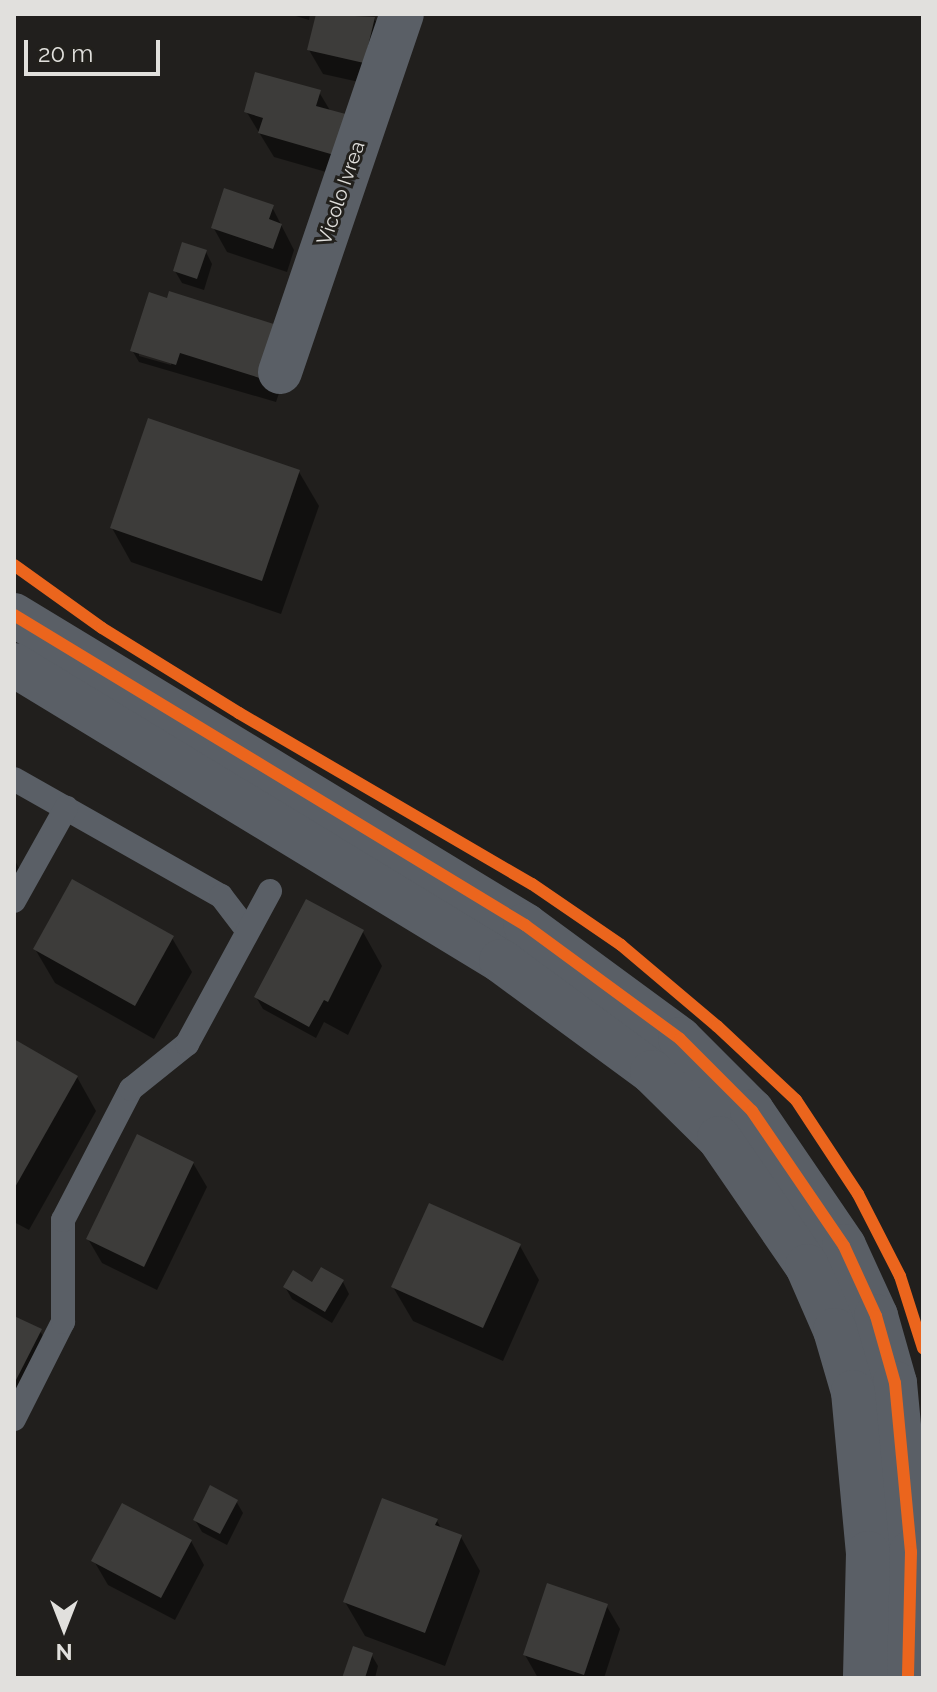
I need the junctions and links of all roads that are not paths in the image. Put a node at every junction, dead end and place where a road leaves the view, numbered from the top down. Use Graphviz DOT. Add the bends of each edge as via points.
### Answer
graph roads {
  1 [pos="402,14"];
  2 [pos="280,372"];
  3 [pos="14,615"];
  4 [pos="14,665"];
  5 [pos="14,779"];
  6 [pos="66,808"];
  7 [pos="270,891"];
  8 [pos="14,901"];
  9 [pos="247,930"];
  10 [pos="14,1419"];
  11 [pos="865,1678"];
  12 [pos="908,1678"];
  1 -- 2 [label="street, Vicolo Ivrea"];
  3 -- 12 [label="street" via="525,925 680,1039 752,1111 844,1246 876,1316 895,1383 911,1552"];
  4 -- 11 [label="street" via="501,961 652,1072 719,1138 807,1266 835,1330 853,1392 868,1553"];
  5 -- 6 [label="lane"];
  6 -- 8 [label="lane"];
  6 -- 9 [label="lane" via="221,896"];
  7 -- 9 [label="lane"];
  9 -- 10 [label="lane" via="187,1044 131,1089 63,1220 63,1322"];
}
